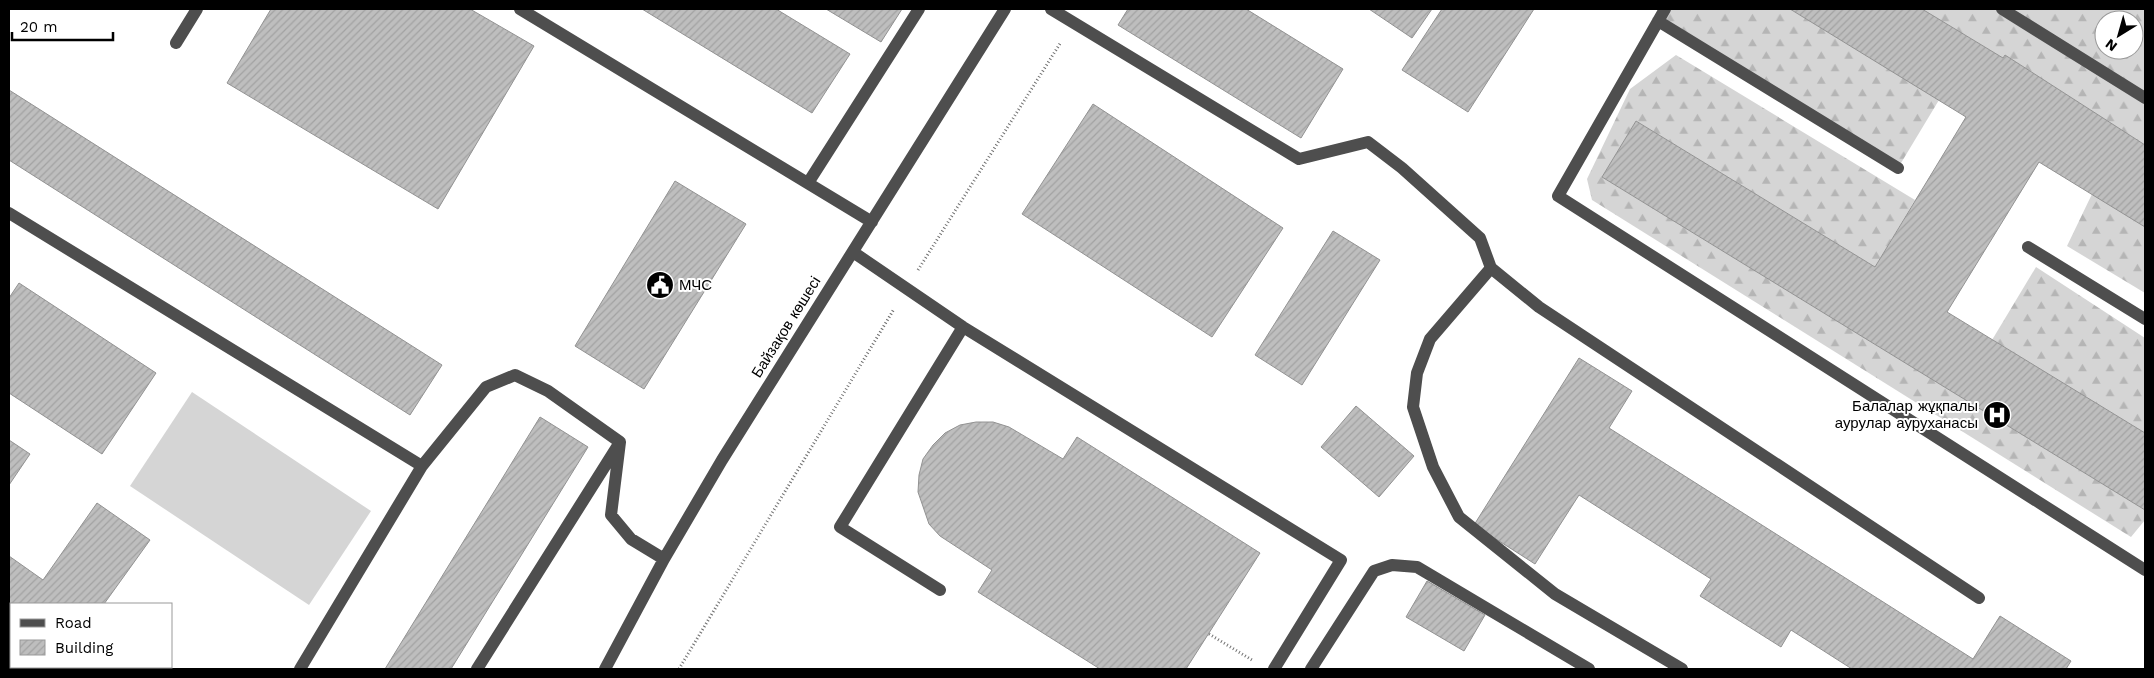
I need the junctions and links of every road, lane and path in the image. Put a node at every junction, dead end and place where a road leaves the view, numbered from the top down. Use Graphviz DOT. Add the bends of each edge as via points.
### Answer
graph roads {
  1 [pos="197,9"];
  2 [pos="520,9"];
  3 [pos="919,9"];
  4 [pos="1006,9"];
  5 [pos="1050,9"];
  6 [pos="1665,9"];
  7 [pos="2002,9"];
  8 [pos="1658,21"];
  9 [pos="1072,24"];
  10 [pos="176,43"];
  11 [pos="2145,98"];
  12 [pos="1898,168"];
  13 [pos="808,183"];
  14 [pos="9,213"];
  15 [pos="872,222"];
  16 [pos="2028,247"];
  17 [pos="853,252"];
  18 [pos="1491,268"];
  19 [pos="907,288"];
  20 [pos="2145,319"];
  21 [pos="963,327"];
  22 [pos="620,442"];
  23 [pos="422,466"];
  24 [pos="664,559"];
  25 [pos="2145,570"];
  26 [pos="940,590"];
  27 [pos="1979,598"];
  28 [pos="1209,634"];
  29 [pos="1259,664"];
  30 [pos="300,669"];
  31 [pos="477,669"];
  32 [pos="605,669"];
  33 [pos="679,669"];
  34 [pos="1274,669"];
  35 [pos="1311,669"];
  36 [pos="1589,669"];
  37 [pos="1682,669"];
  1 -- 10 [label="street"];
  2 -- 13 [label="street"];
  3 -- 13 [label="street"];
  4 -- 15 [label="street, Байзақов көшесі"];
  5 -- 9 [label="street"];
  6 -- 8 [label="street"];
  7 -- 11 [label="street"];
  8 -- 12 [label="street"];
  8 -- 25 [label="street" via="1558,196"];
  9 -- 18 [label="street" via="1299,159 1368,142 1480,238"];
  9 -- 19 [label="path"];
  13 -- 15 [label="street"];
  14 -- 23 [label="street"];
  15 -- 17 [label="street, Байзақов көшесі"];
  16 -- 20 [label="street"];
  17 -- 19 [label="street"];
  17 -- 24 [label="street, Байзақов көшесі" via="722,460"];
  18 -- 27 [label="street" via="1539,307"];
  18 -- 37 [label="street" via="1430,339 1417,373 1413,408 1432,467 1459,517 1466,523 1555,594"];
  19 -- 21 [label="street"];
  19 -- 33 [label="path"];
  21 -- 26 [label="street" via="840,527"];
  21 -- 34 [label="street" via="1341,560"];
  22 -- 23 [label="street" via="548,391 515,375 486,387"];
  22 -- 24 [label="street" via="611,515 631,539"];
  22 -- 31 [label="street"];
  23 -- 30 [label="street"];
  24 -- 32 [label="street, Байзақов көшесі"];
  28 -- 29 [label="path"];
  35 -- 36 [label="street" via="1374,571 1392,565 1417,567"];
}
